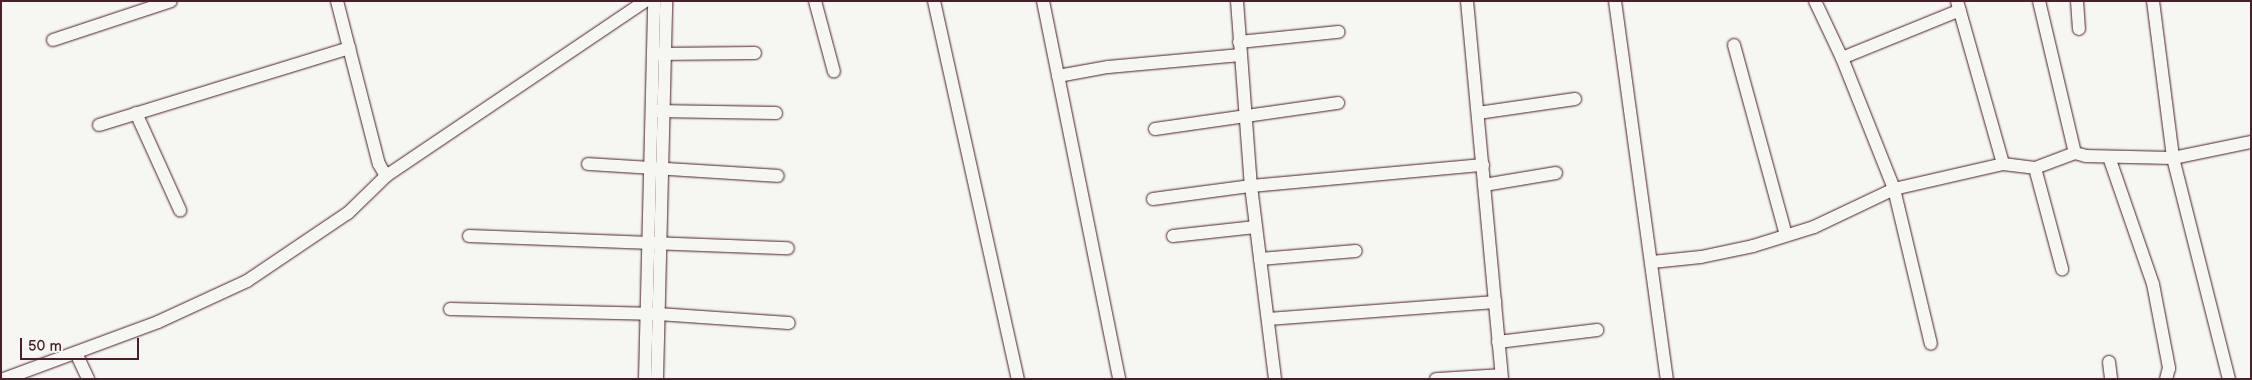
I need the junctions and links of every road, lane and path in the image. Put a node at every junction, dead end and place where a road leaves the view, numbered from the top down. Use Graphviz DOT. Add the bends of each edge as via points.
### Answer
graph roads {
  1 [pos="171,1"];
  2 [pos="337,1"];
  3 [pos="645,1"];
  4 [pos="654,1"];
  5 [pos="666,1"];
  6 [pos="816,1"];
  7 [pos="934,1"];
  8 [pos="1043,1"];
  9 [pos="1237,1"];
  10 [pos="1467,1"];
  11 [pos="1615,1"];
  12 [pos="1815,1"];
  13 [pos="2039,1"];
  14 [pos="2077,1"];
  15 [pos="2153,1"];
  16 [pos="1959,6"];
  17 [pos="2078,29"];
  18 [pos="1338,32"];
  19 [pos="53,40"];
  20 [pos="1239,42"];
  21 [pos="1734,45"];
  22 [pos="349,48"];
  23 [pos="755,53"];
  24 [pos="659,54"];
  25 [pos="1240,56"];
  26 [pos="1842,58"];
  27 [pos="834,72"];
  28 [pos="1058,76"];
  29 [pos="1575,99"];
  30 [pos="1338,103"];
  31 [pos="657,111"];
  32 [pos="776,113"];
  33 [pos="1478,113"];
  34 [pos="136,114"];
  35 [pos="1245,117"];
  36 [pos="99,125"];
  37 [pos="1154,129"];
  38 [pos="2251,142"];
  39 [pos="2075,153"];
  40 [pos="2109,157"];
  41 [pos="2173,158"];
  42 [pos="588,164"];
  43 [pos="2003,164"];
  44 [pos="1483,165"];
  45 [pos="2035,168"];
  46 [pos="656,169"];
  47 [pos="1556,173"];
  48 [pos="386,176"];
  49 [pos="778,176"];
  50 [pos="1484,185"];
  51 [pos="1251,186"];
  52 [pos="1894,189"];
  53 [pos="1154,199"];
  54 [pos="180,210"];
  55 [pos="1256,228"];
  56 [pos="1786,235"];
  57 [pos="469,236"];
  58 [pos="1173,236"];
  59 [pos="654,241"];
  60 [pos="788,248"];
  61 [pos="1356,251"];
  62 [pos="1260,259"];
  63 [pos="1652,262"];
  64 [pos="2062,269"];
  65 [pos="1495,302"];
  66 [pos="450,309"];
  67 [pos="653,314"];
  68 [pos="1268,319"];
  69 [pos="789,322"];
  70 [pos="1597,330"];
  71 [pos="1498,342"];
  72 [pos="1931,344"];
  73 [pos="76,353"];
  74 [pos="2109,362"];
  75 [pos="1501,377"];
  76 [pos="4,379"];
  77 [pos="88,379"];
  78 [pos="646,379"];
  79 [pos="657,379"];
  80 [pos="1018,379"];
  81 [pos="1119,379"];
  82 [pos="1275,379"];
  83 [pos="1436,379"];
  84 [pos="1667,379"];
  85 [pos="2111,379"];
  86 [pos="2166,379"];
  87 [pos="2230,379"];
  1 -- 19 [label="street"];
  2 -- 22 [label="street"];
  3 -- 48 [label="street"];
  4 -- 24 [label="street"];
  5 -- 24 [label="street"];
  6 -- 27 [label="street"];
  7 -- 80 [label="street"];
  8 -- 28 [label="street"];
  9 -- 20 [label="street"];
  10 -- 33 [label="street"];
  11 -- 63 [label="street"];
  12 -- 26 [label="street"];
  13 -- 39 [label="street"];
  14 -- 17 [label="street"];
  15 -- 41 [label="street"];
  16 -- 26 [label="street"];
  16 -- 43 [label="street"];
  18 -- 20 [label="street"];
  20 -- 25 [label="street"];
  21 -- 56 [label="street"];
  22 -- 34 [label="street"];
  22 -- 48 [label="street" via="379,164"];
  23 -- 24 [label="street"];
  24 -- 31 [label="street"];
  25 -- 28 [label="street" via="1108,67"];
  25 -- 35 [label="street"];
  26 -- 52 [label="street"];
  28 -- 81 [label="street"];
  29 -- 33 [label="street"];
  30 -- 35 [label="street"];
  31 -- 32 [label="street"];
  31 -- 46 [label="street"];
  33 -- 44 [label="street"];
  34 -- 36 [label="street"];
  34 -- 54 [label="street"];
  35 -- 37 [label="street"];
  35 -- 51 [label="street"];
  38 -- 41 [label="street"];
  39 -- 40 [label="street"];
  39 -- 45 [label="street"];
  40 -- 41 [label="street"];
  40 -- 86 [label="street" via="2154,284 2169,368"];
  41 -- 87 [label="street"];
  42 -- 46 [label="street"];
  43 -- 45 [label="street"];
  43 -- 52 [label="street"];
  44 -- 50 [label="street"];
  44 -- 51 [label="street"];
  45 -- 64 [label="street"];
  46 -- 49 [label="street"];
  46 -- 59 [label="street"];
  47 -- 50 [label="street"];
  48 -- 73 [label="street" via="348,213 247,281 158,322"];
  50 -- 65 [label="street"];
  51 -- 53 [label="street"];
  51 -- 55 [label="street"];
  52 -- 56 [label="street" via="1814,227"];
  52 -- 72 [label="street"];
  55 -- 58 [label="street"];
  55 -- 62 [label="street"];
  56 -- 63 [label="street" via="1701,258"];
  57 -- 59 [label="street"];
  59 -- 60 [label="street"];
  59 -- 67 [label="street"];
  61 -- 62 [label="street"];
  62 -- 68 [label="street"];
  63 -- 84 [label="street"];
  65 -- 68 [label="street"];
  65 -- 71 [label="street"];
  66 -- 67 [label="street"];
  67 -- 69 [label="street"];
  67 -- 78 [label="street"];
  67 -- 79 [label="street"];
  68 -- 82 [label="street"];
  70 -- 71 [label="street"];
  71 -- 75 [label="street"];
  73 -- 76 [label="street"];
  73 -- 77 [label="street"];
  74 -- 85 [label="street"];
  75 -- 83 [label="street"];
}
